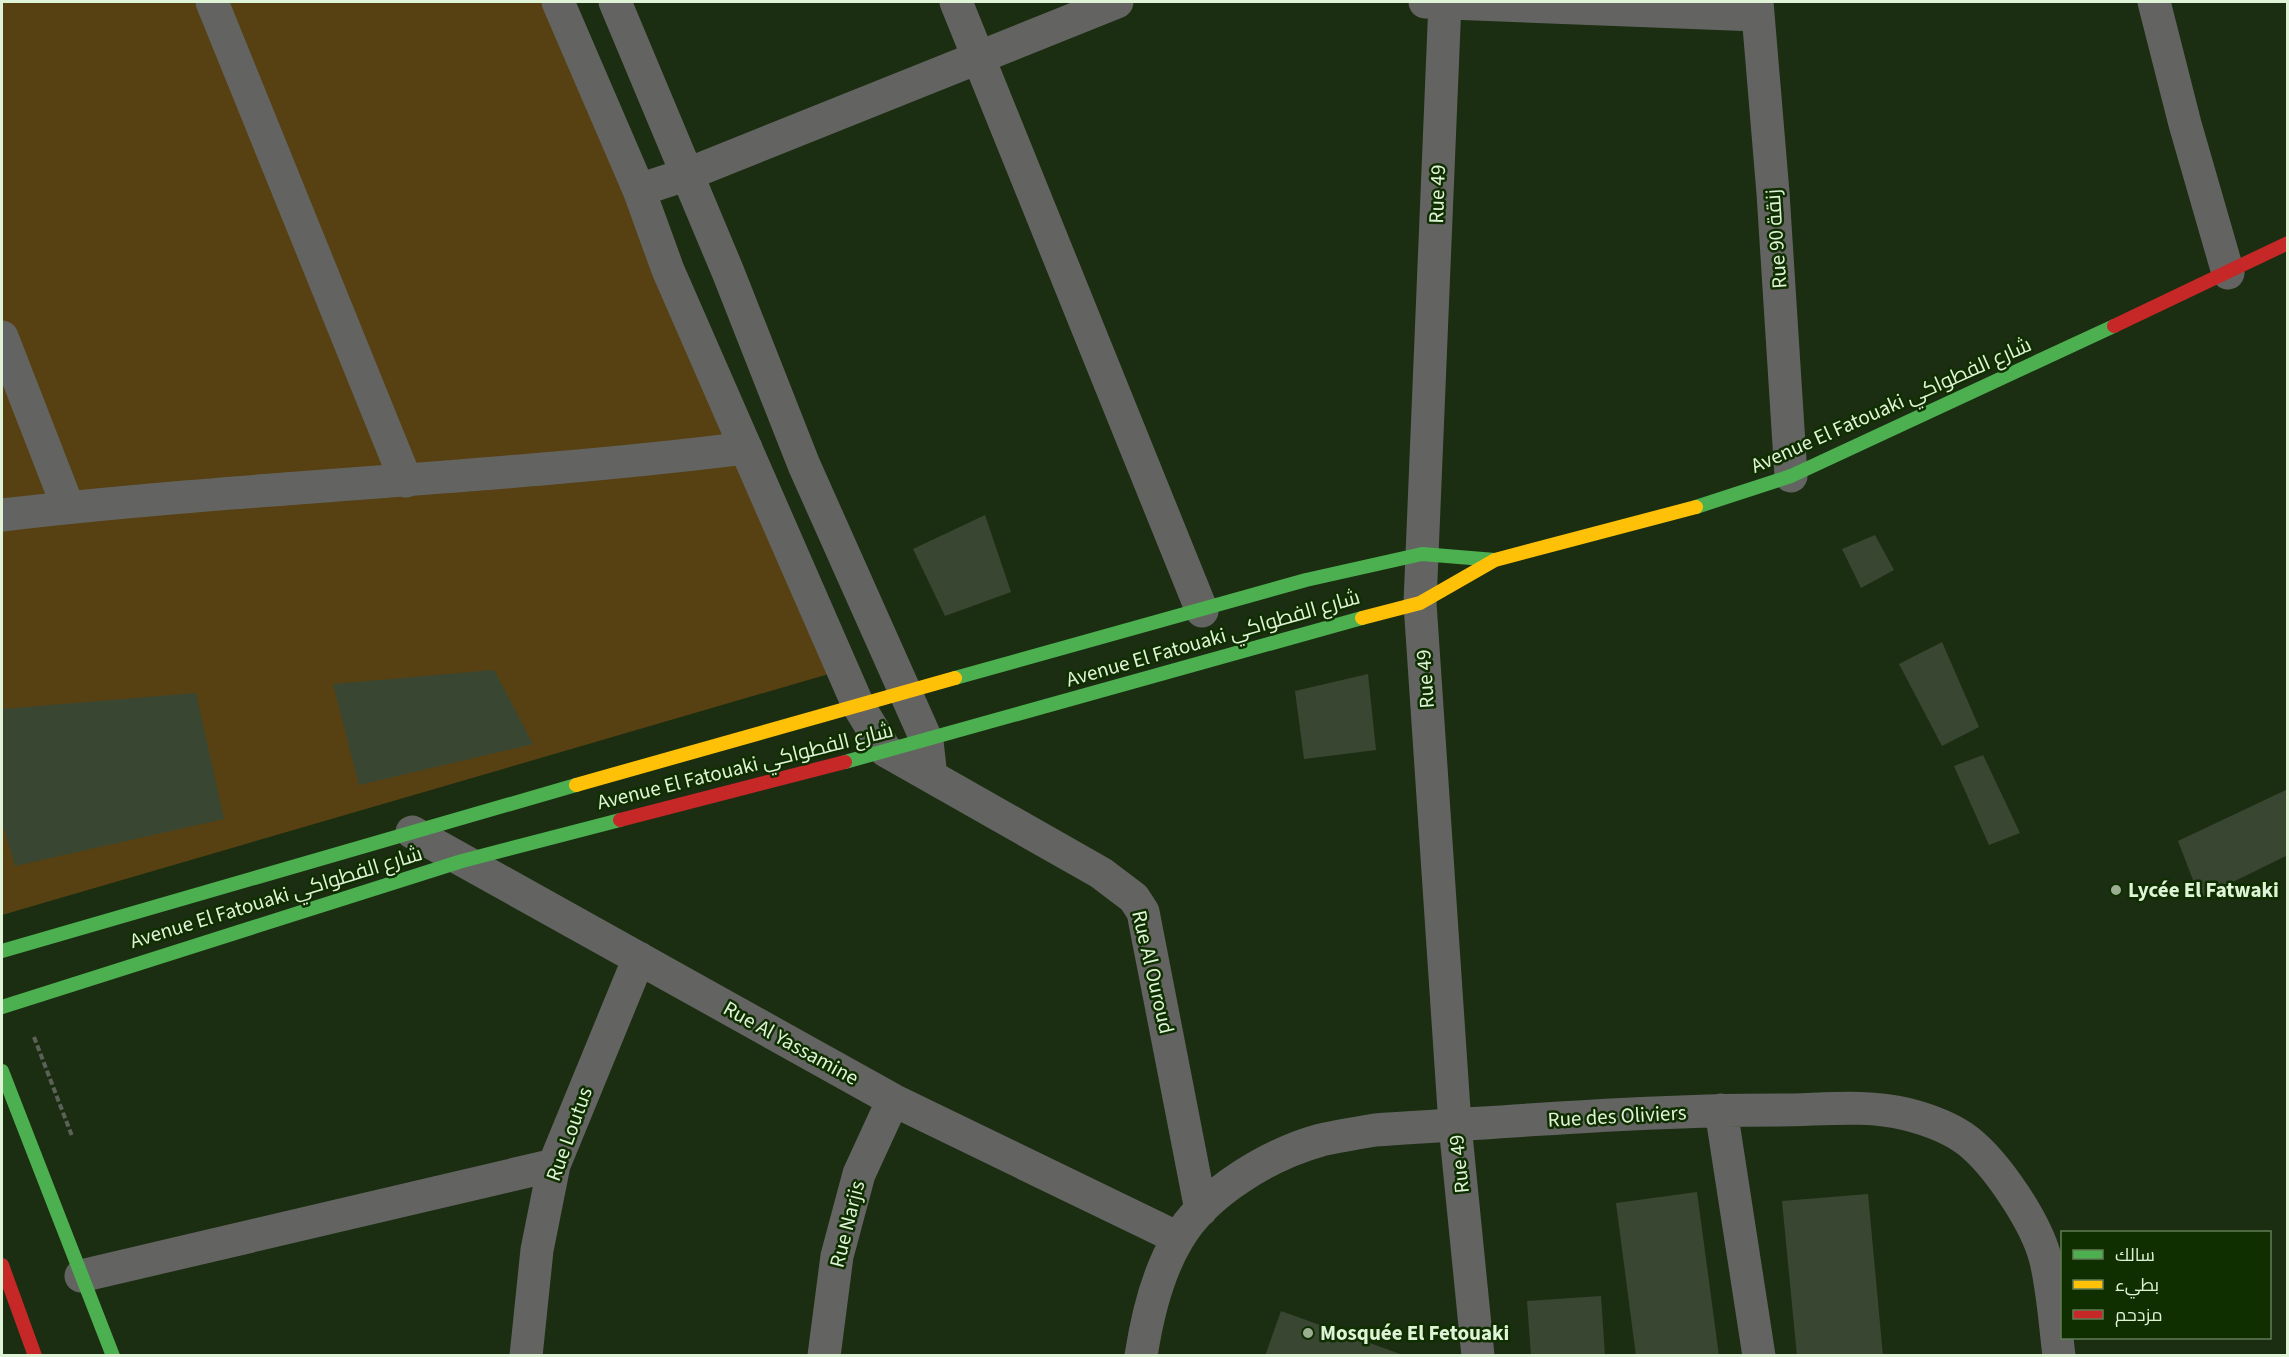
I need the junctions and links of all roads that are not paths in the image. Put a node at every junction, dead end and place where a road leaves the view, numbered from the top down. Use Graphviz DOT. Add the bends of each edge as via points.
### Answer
graph roads {
  1 [pos="212,2"];
  2 [pos="558,2"];
  3 [pos="615,2"];
  4 [pos="956,2"];
  5 [pos="1117,2"];
  6 [pos="1425,2"];
  7 [pos="1445,2"];
  8 [pos="2154,2"];
  9 [pos="1757,8"];
  10 [pos="978,56"];
  11 [pos="688,174"];
  12 [pos="639,190"];
  13 [pos="2288,243"];
  14 [pos="2228,273"];
  15 [pos="2,337"];
  16 [pos="746,448"];
  17 [pos="1791,476"];
  18 [pos="406,482"];
  19 [pos="68,507"];
  20 [pos="2,515"];
  21 [pos="1422,554"];
  22 [pos="1495,560"];
  23 [pos="1420,603"];
  24 [pos="1202,611"];
  25 [pos="906,692"];
  26 [pos="858,705"];
  27 [pos="927,741"];
  28 [pos="886,751"];
  29 [pos="930,776"];
  30 [pos="412,832"];
  31 [pos="462,861"];
  32 [pos="2,951"];
  33 [pos="639,958"];
  34 [pos="2,1007"];
  35 [pos="2,1071"];
  36 [pos="893,1100"];
  37 [pos="1721,1110"];
  38 [pos="1455,1125"];
  39 [pos="554,1165"];
  40 [pos="1201,1210"];
  41 [pos="1178,1238"];
  42 [pos="2,1265"];
  43 [pos="81,1276"];
  44 [pos="35,1356"];
  45 [pos="113,1356"];
  46 [pos="526,1356"];
  47 [pos="824,1356"];
  48 [pos="1140,1356"];
  49 [pos="1478,1356"];
  50 [pos="1759,1356"];
  51 [pos="2059,1356"];
  1 -- 18 [label="street"];
  2 -- 12 [label="street"];
  3 -- 11 [label="street"];
  4 -- 10 [label="street"];
  5 -- 10 [label="street"];
  6 -- 7 [label="street"];
  7 -- 9 [label="street"];
  7 -- 21 [label="street, Rue 49"];
  8 -- 14 [label="street"];
  9 -- 17 [label="street, Rue 90 زنقة"];
  10 -- 11 [label="street"];
  10 -- 24 [label="street"];
  11 -- 12 [label="street"];
  11 -- 25 [label="street" via="804,465"];
  12 -- 16 [label="street" via="668,270"];
  13 -- 14 [label="main road, Avenue El Fatouaki شارع الفطواكي"];
  14 -- 17 [label="main road, Avenue El Fatouaki شارع الفطواكي"];
  15 -- 19 [label="street"];
  16 -- 18 [label="street"];
  16 -- 26 [label="street"];
  17 -- 22 [label="main road, Avenue El Fatouaki شارع الفطواكي" via="1693,508"];
  18 -- 19 [label="street"];
  19 -- 20 [label="street"];
  21 -- 22 [label="main road, Avenue El Fatouaki شارع الفطواكي"];
  21 -- 23 [label="street, Rue 49"];
  21 -- 24 [label="main road, Avenue El Fatouaki شارع الفطواكي" via="1306,580"];
  22 -- 23 [label="main road, Avenue El Fatouaki شارع الفطواكي"];
  23 -- 27 [label="main road, Avenue El Fatouaki شارع الفطواكي" via="1296,634"];
  23 -- 38 [label="street, Rue 49"];
  24 -- 25 [label="main road, Avenue El Fatouaki شارع الفطواكي"];
  25 -- 26 [label="main road, Avenue El Fatouaki شارع الفطواكي"];
  25 -- 27 [label="street"];
  26 -- 28 [label="street"];
  26 -- 30 [label="main road, Avenue El Fatouaki شارع الفطواكي"];
  27 -- 28 [label="main road, Avenue El Fatouaki شارع الفطواكي"];
  27 -- 29 [label="street"];
  28 -- 29 [label="street, Rue Al Ouroud"];
  28 -- 31 [label="main road, Avenue El Fatouaki شارع الفطواكي"];
  29 -- 40 [label="street, Rue Al Ouroud" via="1101,873 1134,898 1143,912"];
  30 -- 31 [label="street, Rue Al Yassamine"];
  30 -- 32 [label="main road, Avenue El Fatouaki شارع الفطواكي"];
  31 -- 33 [label="street, Rue Al Yassamine"];
  31 -- 34 [label="main road, Avenue El Fatouaki شارع الفطواكي"];
  33 -- 36 [label="street, Rue Al Yassamine"];
  33 -- 39 [label="street, Rue Loutus"];
  35 -- 43 [label="main road"];
  36 -- 41 [label="street, Rue Al Yassamine"];
  36 -- 47 [label="street, Rue Narjis" via="860,1174 837,1256"];
  37 -- 38 [label="street, Rue des Oliviers"];
  37 -- 50 [label="street"];
  37 -- 51 [label="street, Rue des Oliviers" via="1905,1113 1966,1139 1989,1160 2017,1198 2044,1255"];
  38 -- 40 [label="street, Rue des Oliviers" via="1375,1130 1321,1140 1280,1155 1236,1179"];
  38 -- 49 [label="street, Rue 49"];
  39 -- 43 [label="street"];
  39 -- 46 [label="street, Rue Loutus" via="537,1250"];
  40 -- 41 [label="street, Rue des Oliviers"];
  41 -- 48 [label="street, Rue des Oliviers" via="1151,1311"];
  42 -- 44 [label="main road"];
  43 -- 45 [label="main road"];
}
